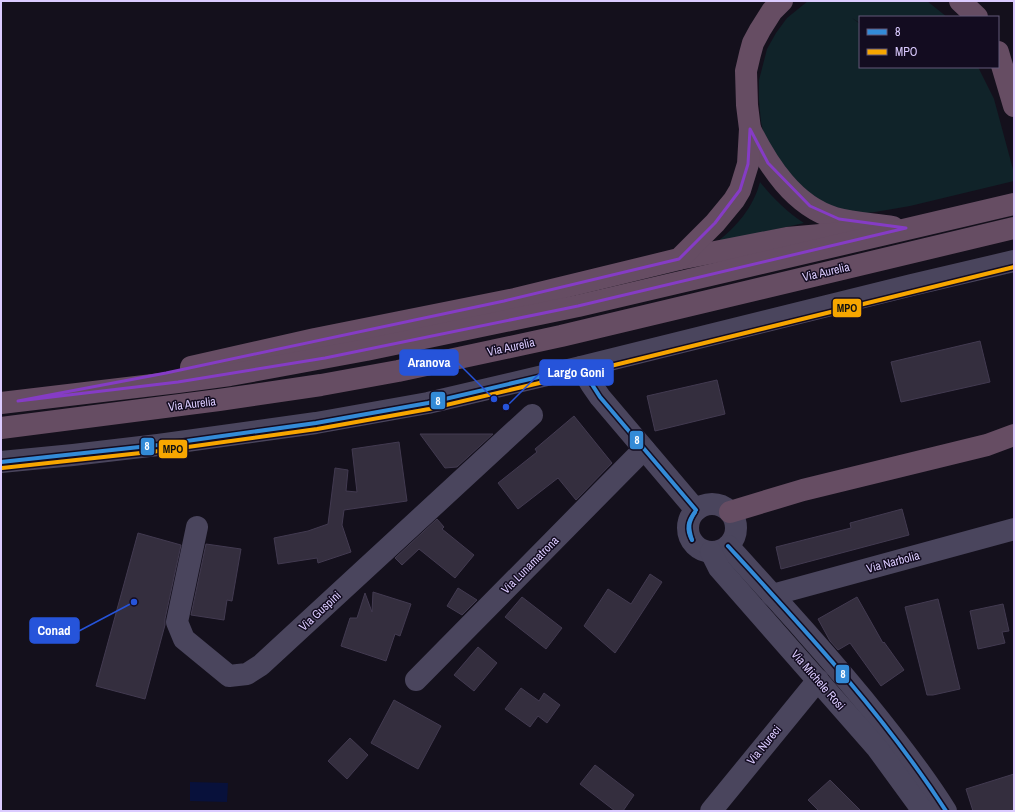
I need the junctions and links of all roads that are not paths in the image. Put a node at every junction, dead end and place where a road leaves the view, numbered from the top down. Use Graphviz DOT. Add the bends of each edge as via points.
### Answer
graph roads {
  1 [pos="782,1"];
  2 [pos="999,55"];
  3 [pos="1014,106"];
  4 [pos="750,129"];
  5 [pos="1014,204"];
  6 [pos="906,228"];
  7 [pos="1014,228"];
  8 [pos="679,259"];
  9 [pos="1014,261"];
  10 [pos="582,367"];
  11 [pos="10,402"];
  12 [pos="532,415"];
  13 [pos="1,428"];
  14 [pos="1014,434"];
  15 [pos="644,449"];
  16 [pos="1,462"];
  17 [pos="696,510"];
  18 [pos="730,512"];
  19 [pos="197,527"];
  20 [pos="1014,530"];
  21 [pos="719,549"];
  22 [pos="772,595"];
  23 [pos="416,680"];
  24 [pos="818,680"];
  25 [pos="711,811"];
  26 [pos="923,811"];
  27 [pos="946,811"];
  1 -- 4 [label="highway" via="762,26 750,54 746,88"];
  2 -- 3 [label="highway"];
  4 -- 6 [label="highway" via="768,163 798,197 810,206 839,219"];
  4 -- 8 [label="highway" via="748,164 737,195 715,224"];
  5 -- 6 [label="highway, Via Aurelia"];
  6 -- 8 [label="highway" via="805,236"];
  6 -- 11 [label="highway, Via Aurelia" via="578,306 346,354 230,375"];
  7 -- 13 [label="highway, Via Aurelia" via="561,336 398,371 219,400"];
  8 -- 11 [label="highway" via="504,302 322,338 166,373"];
  9 -- 10 [label="street"];
  10 -- 15 [label="street" via="600,398"];
  10 -- 16 [label="street" via="315,428 202,443 125,457"];
  12 -- 19 [label="street, Via Guspini" via="261,665 247,674 229,676 184,639 177,622"];
  14 -- 18 [label="highway" via="987,445 803,490"];
  15 -- 17 [label="street"];
  15 -- 23 [label="street, Via Lunamatrona"];
  17 -- 18 [label="street" via="710,504 718,504"];
  17 -- 21 [label="street" via="688,524 690,536 696,546 703,550"];
  18 -- 21 [label="street" via="735,518 736,534 733,540"];
  20 -- 22 [label="street, Via Narbolia"];
  21 -- 22 [label="street, Via Michele Rosi"];
  21 -- 24 [label="street, Via Michele Rosi" via="720,568"];
  22 -- 27 [label="street, Via Michele Rosi" via="863,699"];
  24 -- 25 [label="street, Via Nureci"];
  24 -- 26 [label="street, Via Michele Rosi" via="877,748"];
}
